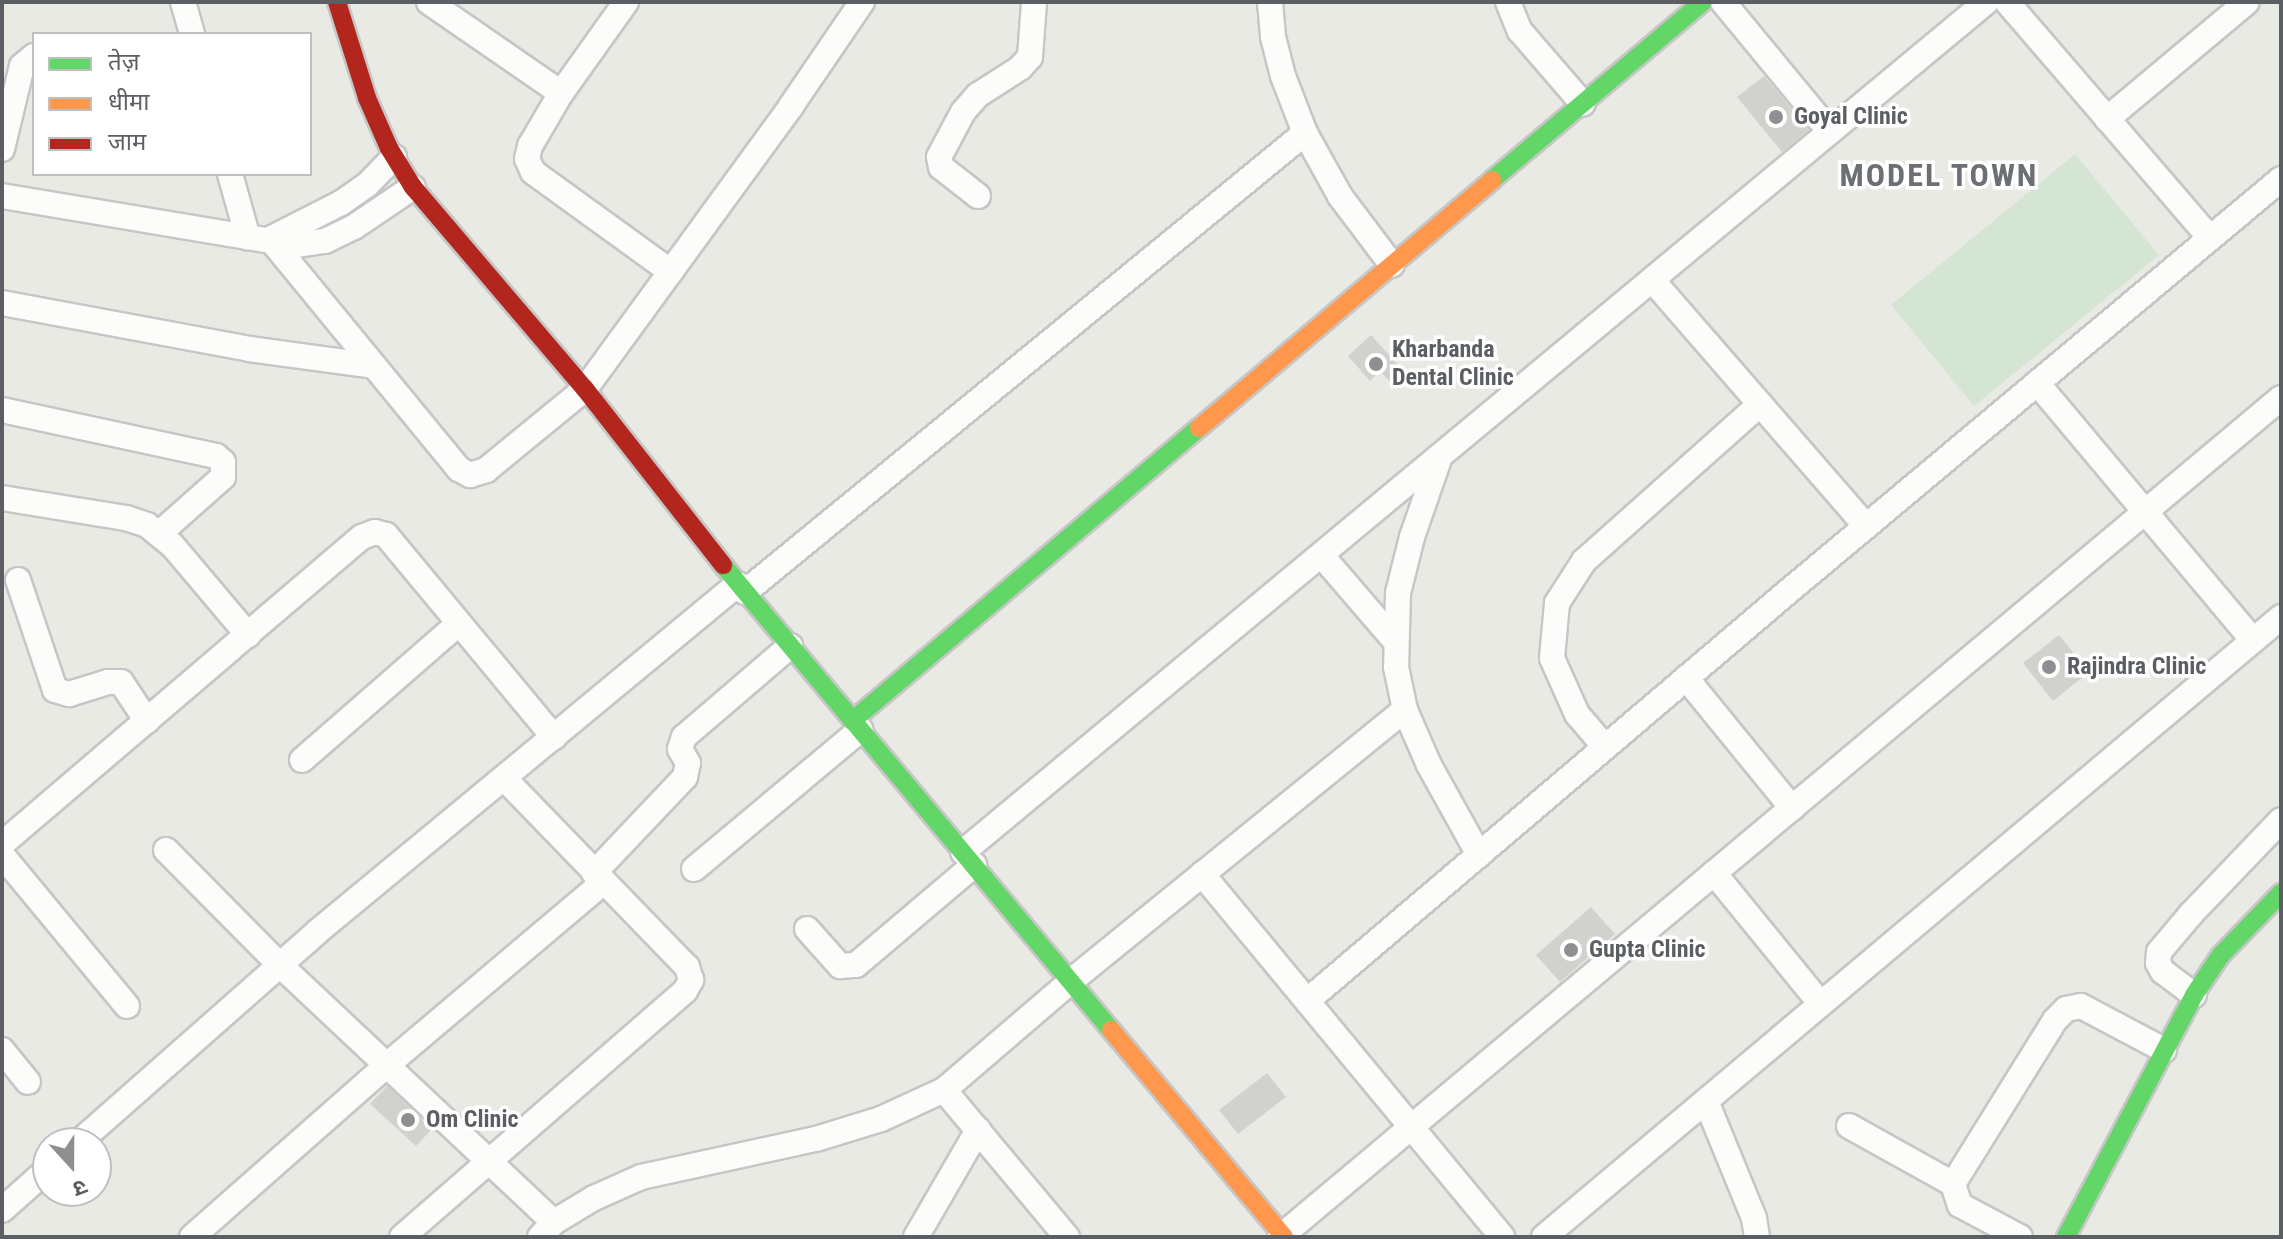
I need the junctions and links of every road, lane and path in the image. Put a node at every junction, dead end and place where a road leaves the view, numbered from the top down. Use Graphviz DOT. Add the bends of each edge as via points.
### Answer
graph roads {
  1 [pos="183,2"];
  2 [pos="429,2"];
  3 [pos="626,2"];
  4 [pos="862,2"];
  5 [pos="1034,2"];
  6 [pos="1270,2"];
  7 [pos="1508,2"];
  8 [pos="1703,2"];
  9 [pos="1723,2"];
  10 [pos="1986,2"];
  11 [pos="2007,2"];
  12 [pos="2247,2"];
  13 [pos="339,4"];
  14 [pos="191,32"];
  15 [pos="32,58"];
  16 [pos="561,93"];
  17 [pos="1583,104"];
  18 [pos="2107,119"];
  19 [pos="1830,132"];
  20 [pos="1305,133"];
  21 [pos="2,149"];
  22 [pos="394,157"];
  23 [pos="231,176"];
  24 [pos="2281,179"];
  25 [pos="367,185"];
  26 [pos="413,187"];
  27 [pos="2,196"];
  28 [pos="978,196"];
  29 [pos="381,209"];
  30 [pos="259,238"];
  31 [pos="2210,238"];
  32 [pos="1392,265"];
  33 [pos="671,272"];
  34 [pos="1653,281"];
  35 [pos="2,303"];
  36 [pos="374,366"];
  37 [pos="2037,383"];
  38 [pos="585,389"];
  39 [pos="2281,398"];
  40 [pos="1760,404"];
  41 [pos="2,410"];
  42 [pos="1439,460"];
  43 [pos="2,498"];
  44 [pos="2145,511"];
  45 [pos="1866,526"];
  46 [pos="160,533"];
  47 [pos="1322,556"];
  48 [pos="18,580"];
  49 [pos="741,588"];
  50 [pos="2281,617"];
  51 [pos="458,624"];
  52 [pos="248,635"];
  53 [pos="2253,640"];
  54 [pos="1396,642"];
  55 [pos="790,646"];
  56 [pos="1686,678"];
  57 [pos="1405,710"];
  58 [pos="147,721"];
  59 [pos="856,725"];
  60 [pos="554,737"];
  61 [pos="1605,747"];
  62 [pos="302,760"];
  63 [pos="504,778"];
  64 [pos="1792,808"];
  65 [pos="2281,820"];
  66 [pos="2,844"];
  67 [pos="166,850"];
  68 [pos="2,855"];
  69 [pos="1479,855"];
  70 [pos="968,858"];
  71 [pos="694,869"];
  72 [pos="1714,873"];
  73 [pos="1202,874"];
  74 [pos="598,878"];
  75 [pos="2281,893"];
  76 [pos="807,929"];
  77 [pos="280,965"];
  78 [pos="1071,981"];
  79 [pos="2194,995"];
  80 [pos="1307,1001"];
  81 [pos="1821,1004"];
  82 [pos="127,1006"];
  83 [pos="2,1050"];
  84 [pos="2164,1050"];
  85 [pos="387,1065"];
  86 [pos="28,1082"];
  87 [pos="944,1090"];
  88 [pos="1706,1101"];
  89 [pos="1849,1126"];
  90 [pos="96,1127"];
  91 [pos="1411,1127"];
  92 [pos="978,1130"];
  93 [pos="487,1160"];
  94 [pos="32,1183"];
  95 [pos="1953,1184"];
  96 [pos="2,1210"];
  97 [pos="547,1230"];
  98 [pos="1282,1236"];
  99 [pos="192,1237"];
  100 [pos="402,1237"];
  101 [pos="916,1237"];
  102 [pos="1067,1237"];
  103 [pos="1502,1237"];
  104 [pos="1544,1237"];
  105 [pos="1757,1237"];
  106 [pos="2020,1237"];
  107 [pos="2066,1237"];
  1 -- 14 [label="street"];
  2 -- 16 [label="street"];
  3 -- 16 [label="street"];
  4 -- 33 [label="street"];
  5 -- 28 [label="street" via="1030,57 978,95 939,157 941,167"];
  6 -- 20 [label="street" via="1283,76"];
  7 -- 17 [label="street" via="1520,31"];
  8 -- 17 [label="street"];
  9 -- 19 [label="street"];
  10 -- 19 [label="street"];
  11 -- 18 [label="street"];
  12 -- 18 [label="street"];
  13 -- 22 [label="street" via="367,98"];
  15 -- 21 [label="street" via="22,66"];
  16 -- 33 [label="street" via="530,146 527,159 533,172"];
  17 -- 32 [label="street"];
  18 -- 31 [label="street"];
  19 -- 34 [label="street"];
  20 -- 32 [label="street" via="1340,196"];
  20 -- 49 [label="street"];
  22 -- 25 [label="street"];
  22 -- 26 [label="street"];
  23 -- 30 [label="street"];
  24 -- 31 [label="street"];
  25 -- 29 [label="street"];
  25 -- 30 [label="street"];
  26 -- 29 [label="street"];
  26 -- 38 [label="street"];
  27 -- 30 [label="street"];
  29 -- 30 [label="street" via="325,241 296,245"];
  30 -- 36 [label="street"];
  31 -- 37 [label="street"];
  32 -- 59 [label="street"];
  33 -- 38 [label="street"];
  34 -- 40 [label="street"];
  34 -- 42 [label="street"];
  35 -- 36 [label="street" via="249,349"];
  36 -- 38 [label="street" via="459,469 470,475 486,470"];
  37 -- 44 [label="street"];
  37 -- 45 [label="street"];
  38 -- 49 [label="street"];
  39 -- 44 [label="street"];
  40 -- 45 [label="street"];
  40 -- 61 [label="street" via="1584,561 1557,603 1552,658 1577,714"];
  41 -- 46 [label="street" via="216,456 223,462 223,477"];
  42 -- 47 [label="street"];
  42 -- 54 [label="street" via="1398,593"];
  43 -- 46 [label="street" via="126,518"];
  44 -- 53 [label="street"];
  44 -- 64 [label="street"];
  45 -- 56 [label="street"];
  46 -- 52 [label="street"];
  47 -- 54 [label="street"];
  47 -- 70 [label="street"];
  48 -- 58 [label="street" via="55,690 69,694 121,682"];
  49 -- 55 [label="street"];
  49 -- 60 [label="street"];
  50 -- 53 [label="street"];
  51 -- 52 [label="street" via="386,535 375,532 362,537"];
  51 -- 60 [label="street"];
  51 -- 62 [label="street"];
  52 -- 58 [label="street"];
  53 -- 81 [label="street"];
  54 -- 57 [label="street"];
  55 -- 59 [label="street"];
  55 -- 74 [label="street" via="684,737 680,749 689,771"];
  56 -- 61 [label="street"];
  56 -- 64 [label="street"];
  57 -- 69 [label="street"];
  57 -- 73 [label="street"];
  58 -- 66 [label="street"];
  59 -- 70 [label="street"];
  59 -- 71 [label="street"];
  60 -- 63 [label="street"];
  61 -- 69 [label="street"];
  63 -- 74 [label="street"];
  63 -- 77 [label="street"];
  64 -- 72 [label="street"];
  65 -- 79 [label="street" via="2159,952 2163,972"];
  67 -- 77 [label="street"];
  68 -- 82 [label="street"];
  69 -- 80 [label="street"];
  70 -- 76 [label="street" via="856,965 840,966"];
  70 -- 78 [label="street"];
  72 -- 81 [label="street"];
  72 -- 91 [label="street"];
  73 -- 78 [label="street"];
  73 -- 80 [label="street"];
  74 -- 85 [label="street"];
  74 -- 93 [label="street" via="687,967 691,980 685,991"];
  75 -- 79 [label="street" via="2220,956"];
  77 -- 85 [label="street"];
  77 -- 90 [label="street"];
  78 -- 87 [label="street"];
  78 -- 98 [label="street"];
  79 -- 84 [label="street"];
  80 -- 91 [label="street"];
  81 -- 88 [label="street"];
  83 -- 86 [label="street"];
  84 -- 95 [label="street" via="2081,1006 2066,1009"];
  84 -- 107 [label="street"];
  85 -- 93 [label="street"];
  85 -- 99 [label="street"];
  87 -- 92 [label="street"];
  87 -- 97 [label="street" via="881,1119 816,1139 641,1177 594,1198"];
  88 -- 104 [label="street"];
  88 -- 105 [label="street"];
  89 -- 95 [label="street"];
  91 -- 98 [label="street"];
  91 -- 103 [label="street"];
  92 -- 101 [label="street"];
  92 -- 102 [label="street"];
  93 -- 97 [label="street"];
  93 -- 100 [label="street"];
  94 -- 96 [label="street"];
  95 -- 106 [label="street" via="1960,1205"];
}
